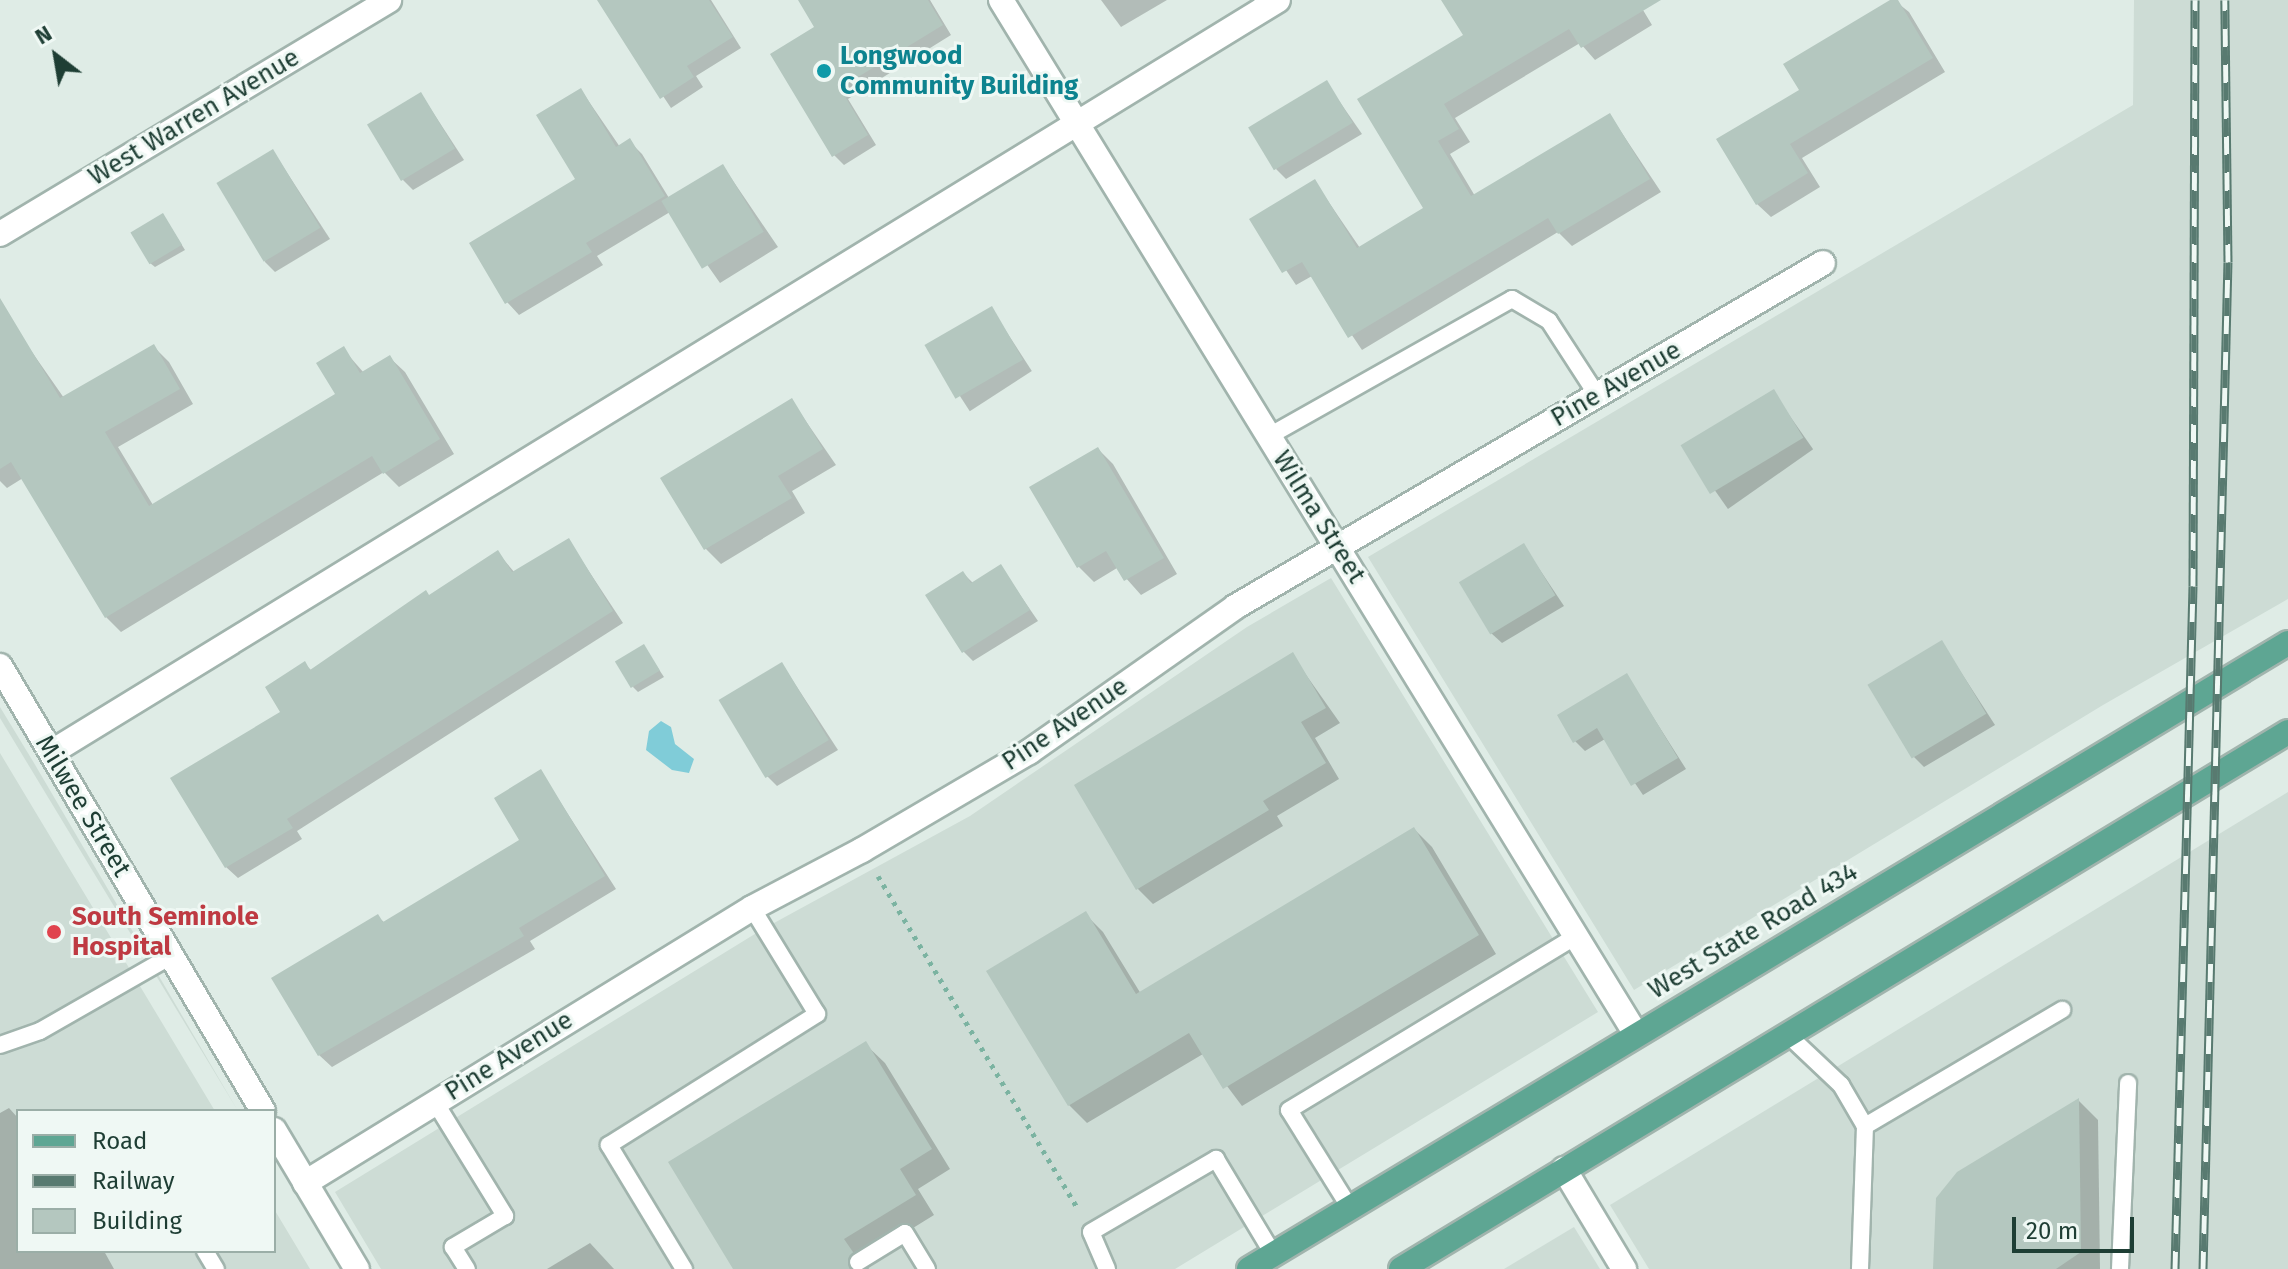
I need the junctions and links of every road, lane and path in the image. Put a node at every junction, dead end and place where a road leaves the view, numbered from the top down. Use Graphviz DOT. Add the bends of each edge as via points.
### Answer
graph roads {
  1 [pos="389,0"];
  2 [pos="1001,0"];
  3 [pos="1278,0"];
  4 [pos="1076,122"];
  5 [pos="0,234"];
  6 [pos="1823,263"];
  7 [pos="1597,395"];
  8 [pos="1269,436"];
  9 [pos="1337,548"];
  10 [pos="2288,643"];
  11 [pos="0,666"];
  12 [pos="2288,732"];
  13 [pos="52,752"];
  14 [pos="862,850"];
  15 [pos="752,908"];
  16 [pos="1576,936"];
  17 [pos="171,956"];
  18 [pos="2062,1010"];
  19 [pos="1636,1034"];
  20 [pos="1788,1035"];
  21 [pos="0,1045"];
  22 [pos="2128,1083"];
  23 [pos="435,1102"];
  24 [pos="262,1109"];
  25 [pos="1865,1126"];
  26 [pos="276,1133"];
  27 [pos="1564,1169"];
  28 [pos="305,1183"];
  29 [pos="1350,1208"];
  30 [pos="1091,1232"];
  31 [pos="1273,1254"];
  32 [pos="858,1262"];
  33 [pos="357,1269"];
  34 [pos="467,1269"];
  35 [pos="684,1269"];
  36 [pos="927,1269"];
  37 [pos="1107,1269"];
  38 [pos="1249,1269"];
  39 [pos="1401,1269"];
  40 [pos="1624,1269"];
  41 [pos="1860,1269"];
  42 [pos="2120,1269"];
  1 -- 5 [label="street, West Warren Avenue"];
  2 -- 4 [label="street, Wilma Street"];
  3 -- 4 [label="street"];
  4 -- 8 [label="street, Wilma Street"];
  4 -- 13 [label="street"];
  6 -- 7 [label="street, Pine Avenue"];
  7 -- 8 [label="lane" via="1549,321 1512,299"];
  7 -- 9 [label="street, Pine Avenue"];
  8 -- 9 [label="street, Wilma Street"];
  9 -- 14 [label="street, Pine Avenue" via="1210,623 1029,752"];
  9 -- 16 [label="street, Wilma Street"];
  10 -- 19 [label="main road, West State Road 434"];
  11 -- 13 [label="street, Milwee Street"];
  12 -- 20 [label="main road"];
  13 -- 17 [label="street, Milwee Street"];
  14 -- 15 [label="street, Pine Avenue"];
  14 -- 30 [label="path"];
  15 -- 23 [label="street, Pine Avenue"];
  15 -- 35 [label="lane" via="817,1014 609,1145"];
  16 -- 19 [label="street, Wilma Street"];
  16 -- 29 [label="lane" via="1289,1110"];
  17 -- 21 [label="lane" via="40,1031"];
  17 -- 24 [label="street, Milwee Street"];
  18 -- 25 [label="lane"];
  19 -- 29 [label="main road, West State Road 434"];
  20 -- 25 [label="lane" via="1841,1085"];
  20 -- 27 [label="main road"];
  22 -- 42 [label="lane"];
  23 -- 28 [label="street, Pine Avenue"];
  23 -- 34 [label="lane" via="505,1216 453,1247"];
  25 -- 41 [label="lane"];
  26 -- 28 [label="street"];
  27 -- 39 [label="main road"];
  27 -- 40 [label="street"];
  28 -- 33 [label="street"];
  29 -- 31 [label="main road, West State Road 434"];
  30 -- 31 [label="lane" via="1216,1159"];
  30 -- 37 [label="lane"];
  31 -- 38 [label="main road, West State Road 434"];
  32 -- 36 [label="lane" via="905,1233"];
}
